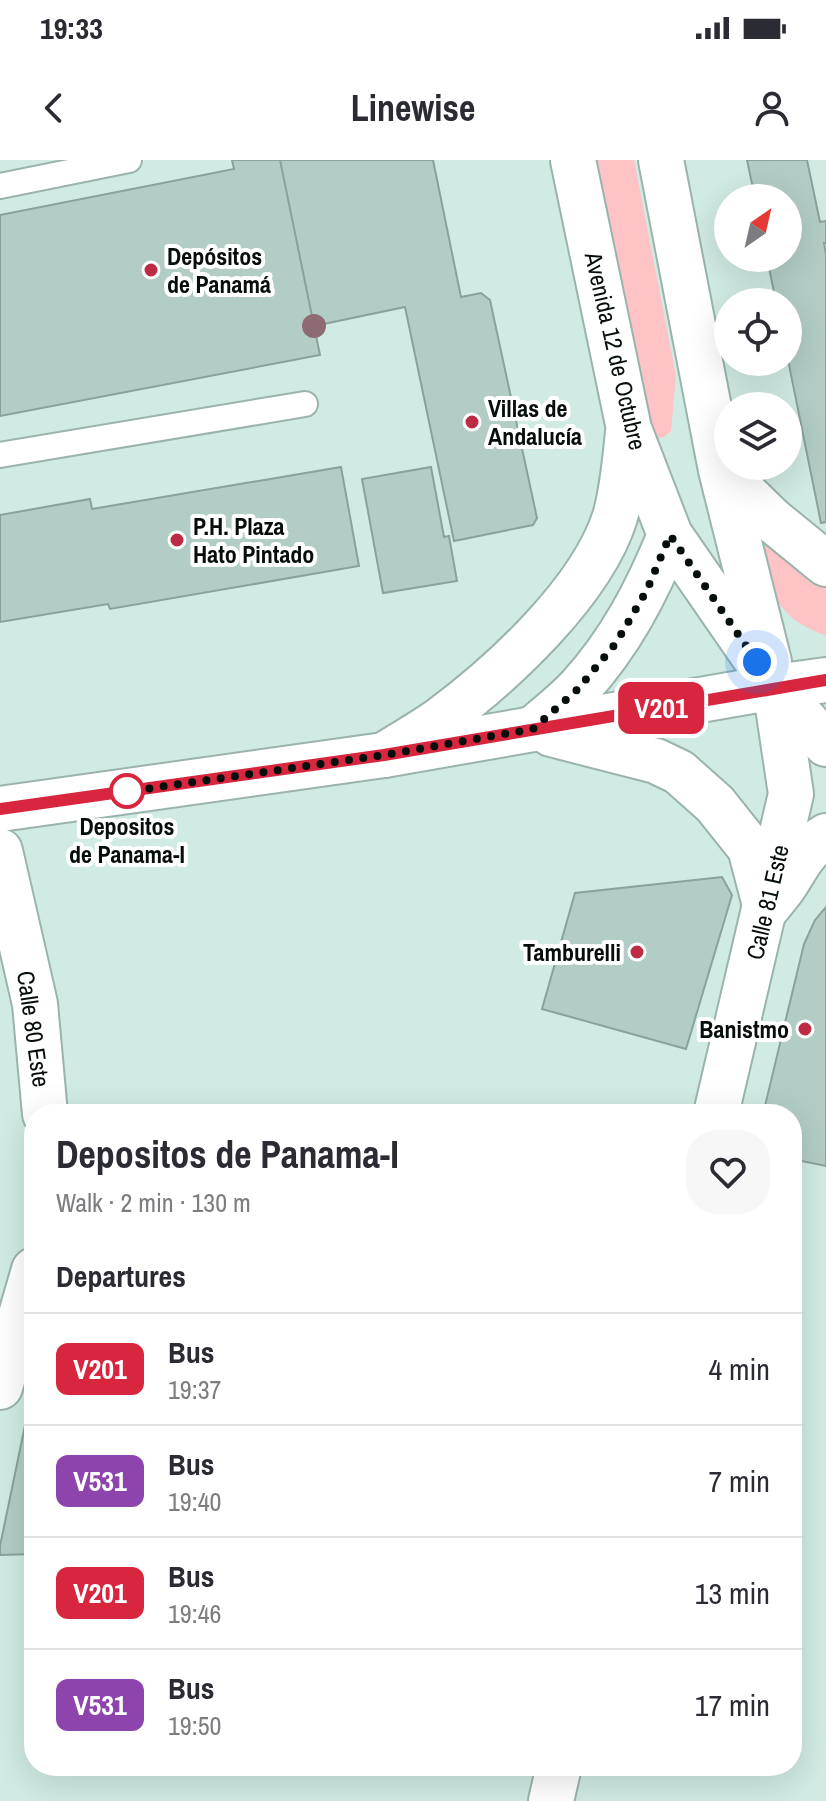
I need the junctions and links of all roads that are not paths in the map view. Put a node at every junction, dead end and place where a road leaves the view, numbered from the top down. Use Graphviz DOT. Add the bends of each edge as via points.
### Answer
graph roads {
  1 [pos="129,160"];
  2 [pos="573,160"];
  3 [pos="661,160"];
  4 [pos="0,186"];
  5 [pos="305,404"];
  6 [pos="629,429"];
  7 [pos="714,434"];
  8 [pos="0,455"];
  9 [pos="723,480"];
  10 [pos="731,480"];
  11 [pos="670,535"];
  12 [pos="826,564"];
  13 [pos="826,680"];
  14 [pos="775,687"];
  15 [pos="533,729"];
  16 [pos="826,744"];
  17 [pos="384,755"];
  18 [pos="0,809"];
  19 [pos="826,836"];
  20 [pos="0,851"];
  21 [pos="766,909"];
  22 [pos="44,1104"];
  23 [pos="718,1104"];
  24 [pos="24,1304"];
  25 [pos="0,1387"];
  26 [pos="557,1776"];
  27 [pos="551,1801"];
  1 -- 4 [label="lane"];
  2 -- 6 [label="main road, Avenida 12 de Octubre"];
  3 -- 7 [label="main road"];
  5 -- 8 [label="lane"];
  6 -- 11 [label="main road, Avenida 12 de Octubre"];
  6 -- 17 [label="main road" via="615,517 593,563 566,600 467,698"];
  9 -- 14 [label="main road"];
  10 -- 12 [label="main road"];
  11 -- 14 [label="main road, Avenida 12 de Octubre"];
  11 -- 15 [label="main road" via="647,590 616,643 578,689"];
  13 -- 14 [label="main road"];
  14 -- 15 [label="main road"];
  14 -- 16 [label="main road, Avenida 12 de Octubre"];
  14 -- 21 [label="main road, Calle 81 Este" via="791,794"];
  15 -- 17 [label="main road"];
  15 -- 21 [label="main road" via="679,772 715,804 750,848"];
  17 -- 18 [label="main road"];
  19 -- 21 [label="main road" via="799,860"];
  20 -- 22 [label="main road, Calle 80 Este" via="35,1004"];
  21 -- 23 [label="main road, Calle 81 Este"];
  24 -- 25 [label="main road"];
  26 -- 27 [label="main road"];
}
